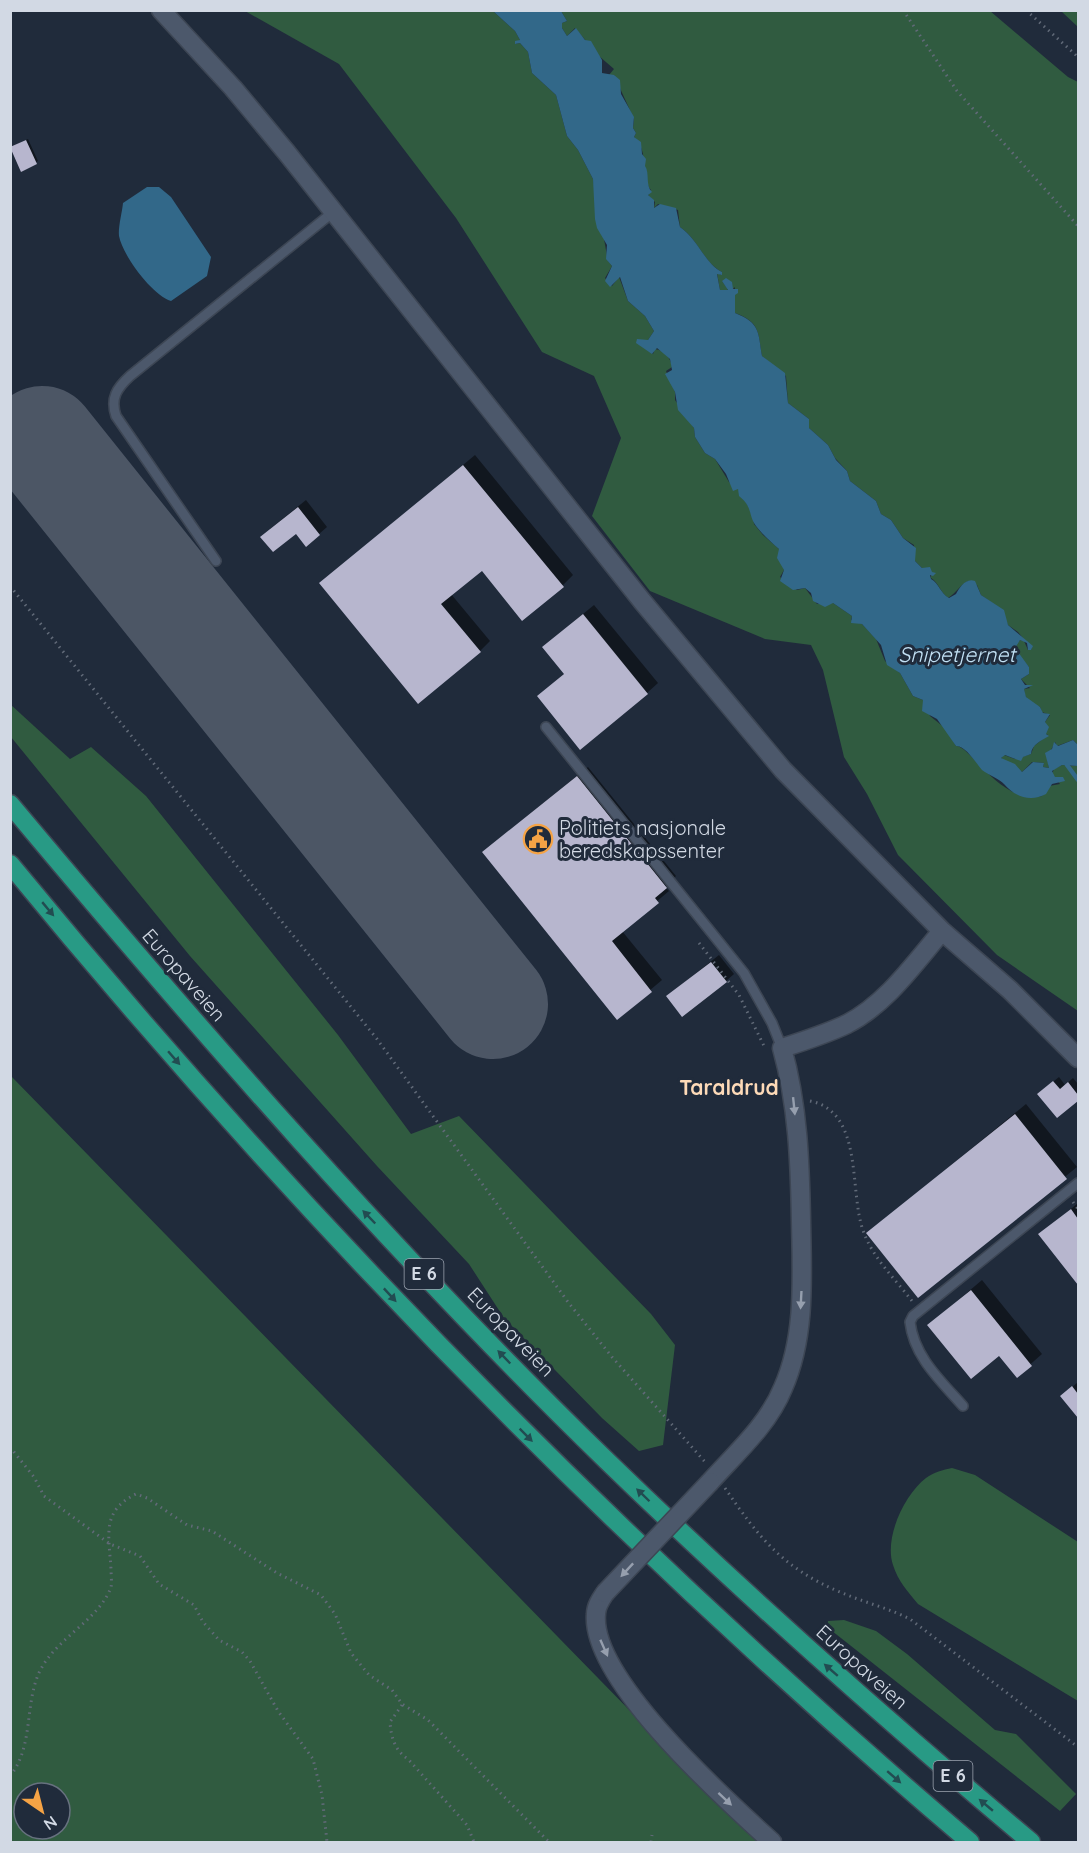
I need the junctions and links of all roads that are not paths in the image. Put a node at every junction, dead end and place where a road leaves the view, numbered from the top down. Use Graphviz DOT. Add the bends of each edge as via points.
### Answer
graph roads {
  1 [pos="161,10"];
  2 [pos="332,213"];
  3 [pos="216,561"];
  4 [pos="546,728"];
  5 [pos="10,804"];
  6 [pos="10,864"];
  7 [pos="942,932"];
  8 [pos="782,1048"];
  9 [pos="1078,1057"];
  10 [pos="1078,1184"];
  11 [pos="963,1406"];
  12 [pos="772,1842"];
  13 [pos="970,1842"];
  14 [pos="1031,1842"];
  1 -- 2 [label="street" via="232,88"];
  2 -- 3 [label="lane" via="130,376 114,396 116,416"];
  2 -- 7 [label="street" via="743,724 821,810"];
  4 -- 8 [label="lane" via="744,973"];
  14 -- 5 [label="highway, Europaveien / E 6, one-way" via="815,1656 637,1490 517,1371 241,1076"];
  6 -- 13 [label="highway, E 6, one-way" via="240,1132 478,1387 724,1625"];
  7 -- 8 [label="street" via="867,1012 837,1028"];
  7 -- 9 [label="street" via="1010,990"];
  8 -- 12 [label="street, one-way, bridge" via="794,1101 800,1173 800,1324 792,1367 771,1411 605,1593 596,1612 606,1653 623,1682 670,1743"];
  10 -- 11 [label="lane" via="913,1316 911,1333 916,1346 927,1365"];
}
